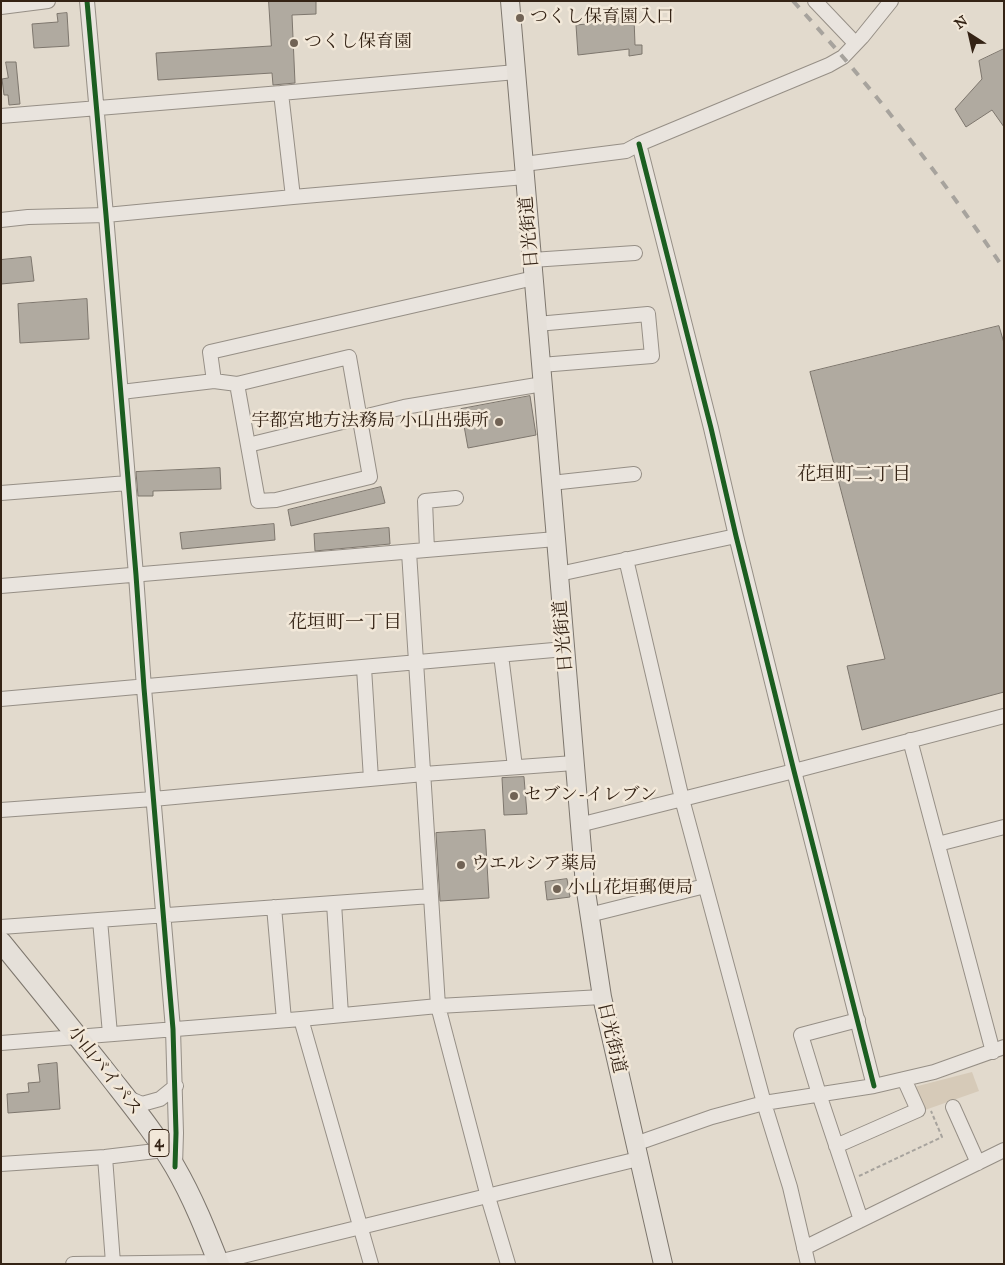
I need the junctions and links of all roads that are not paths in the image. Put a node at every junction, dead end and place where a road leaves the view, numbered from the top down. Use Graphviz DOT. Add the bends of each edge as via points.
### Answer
graph roads {
  1 [pos="48,1"];
  2 [pos="87,1"];
  3 [pos="510,1"];
  4 [pos="815,1"];
  5 [pos="891,1"];
  6 [pos="1,7"];
  7 [pos="855,43"];
  8 [pos="516,72"];
  9 [pos="281,94"];
  10 [pos="97,108"];
  11 [pos="1,116"];
  12 [pos="639,144"];
  13 [pos="524,171"];
  14 [pos="293,197"];
  15 [pos="106,215"];
  16 [pos="1,220"];
  17 [pos="634,253"];
  18 [pos="532,260"];
  19 [pos="534,278"];
  20 [pos="537,324"];
  21 [pos="541,365"];
  22 [pos="214,381"];
  23 [pos="237,384"];
  24 [pos="543,384"];
  25 [pos="120,392"];
  26 [pos="360,418"];
  27 [pos="248,445"];
  28 [pos="634,474"];
  29 [pos="128,483"];
  30 [pos="552,483"];
  31 [pos="1,493"];
  32 [pos="456,498"];
  33 [pos="736,536"];
  34 [pos="556,539"];
  35 [pos="427,550"];
  36 [pos="409,552"];
  37 [pos="626,559"];
  38 [pos="559,574"];
  39 [pos="136,575"];
  40 [pos="1,586"];
  41 [pos="565,649"];
  42 [pos="501,655"];
  43 [pos="417,663"];
  44 [pos="364,668"];
  45 [pos="144,688"];
  46 [pos="1,698"];
  47 [pos="1004,716"];
  48 [pos="910,740"];
  49 [pos="574,763"];
  50 [pos="514,768"];
  51 [pos="794,771"];
  52 [pos="424,774"];
  53 [pos="371,779"];
  54 [pos="153,799"];
  55 [pos="682,799"];
  56 [pos="1,810"];
  57 [pos="579,825"];
  58 [pos="1004,827"];
  59 [pos="938,844"];
  60 [pos="705,886"];
  61 [pos="431,896"];
  62 [pos="334,903"];
  63 [pos="274,907"];
  64 [pos="164,915"];
  65 [pos="589,915"];
  66 [pos="100,920"];
  67 [pos="1,927"];
  68 [pos="1,942"];
  69 [pos="602,997"];
  70 [pos="438,1006"];
  71 [pos="341,1015"];
  72 [pos="301,1019"];
  73 [pos="284,1020"];
  74 [pos="858,1020"];
  75 [pos="173,1028"];
  76 [pos="110,1034"];
  77 [pos="78,1037"];
  78 [pos="1,1043"];
  79 [pos="998,1049"];
  80 [pos="904,1079"];
  81 [pos="176,1086"];
  82 [pos="874,1086"];
  83 [pos="819,1094"];
  84 [pos="125,1097"];
  85 [pos="764,1103"];
  86 [pos="953,1106"];
  87 [pos="836,1146"];
  88 [pos="164,1150"];
  89 [pos="1004,1150"];
  90 [pos="636,1152"];
  91 [pos="105,1157"];
  92 [pos="978,1163"];
  93 [pos="1,1164"];
  94 [pos="175,1167"];
  95 [pos="488,1196"];
  96 [pos="861,1220"];
  97 [pos="360,1227"];
  98 [pos="804,1248"];
  99 [pos="112,1263"];
  100 [pos="219,1263"];
  101 [pos="73,1264"];
  102 [pos="370,1264"];
  103 [pos="508,1264"];
  104 [pos="663,1264"];
  105 [pos="808,1264"];
  1 -- 6 [label="street"];
  2 -- 10 [label="street"];
  3 -- 8 [label="main road, 日光街道"];
  4 -- 7 [label="street"];
  5 -- 7 [label="street"];
  7 -- 12 [label="street" via="843,57 828,65"];
  8 -- 9 [label="street"];
  8 -- 13 [label="main road, 日光街道"];
  9 -- 10 [label="street"];
  9 -- 14 [label="street"];
  10 -- 11 [label="street"];
  10 -- 15 [label="street"];
  12 -- 13 [label="street" via="626,151"];
  12 -- 33 [label="street"];
  13 -- 14 [label="street"];
  13 -- 18 [label="main road, 日光街道"];
  14 -- 15 [label="street"];
  15 -- 16 [label="street"];
  15 -- 25 [label="street"];
  17 -- 18 [label="street"];
  18 -- 19 [label="main road, 日光街道"];
  19 -- 20 [label="main road, 日光街道"];
  19 -- 22 [label="street" via="210,352"];
  20 -- 21 [label="main road, 日光街道"];
  20 -- 21 [label="street" via="648,314 652,356"];
  21 -- 24 [label="main road, 日光街道"];
  22 -- 23 [label="street"];
  22 -- 25 [label="street"];
  23 -- 26 [label="street" via="349,356"];
  23 -- 27 [label="street"];
  24 -- 26 [label="street" via="404,407"];
  24 -- 30 [label="main road, 日光街道"];
  25 -- 29 [label="street"];
  26 -- 27 [label="street"];
  26 -- 27 [label="street" via="370,477 276,500 258,501"];
  28 -- 30 [label="street"];
  29 -- 31 [label="street"];
  29 -- 39 [label="street"];
  30 -- 34 [label="main road, 日光街道"];
  32 -- 35 [label="street" via="425,501"];
  33 -- 37 [label="street"];
  33 -- 51 [label="street"];
  34 -- 35 [label="street"];
  34 -- 38 [label="main road, 日光街道"];
  35 -- 36 [label="street"];
  36 -- 39 [label="street"];
  36 -- 43 [label="street"];
  37 -- 38 [label="street"];
  37 -- 55 [label="street"];
  38 -- 41 [label="main road, 日光街道"];
  39 -- 40 [label="street"];
  39 -- 45 [label="street"];
  41 -- 42 [label="street"];
  41 -- 49 [label="main road, 日光街道"];
  42 -- 43 [label="street"];
  42 -- 50 [label="street"];
  43 -- 44 [label="street"];
  43 -- 52 [label="street"];
  44 -- 45 [label="street"];
  44 -- 53 [label="street"];
  45 -- 46 [label="street"];
  45 -- 54 [label="street"];
  47 -- 48 [label="street"];
  48 -- 51 [label="street"];
  48 -- 59 [label="street"];
  49 -- 50 [label="street"];
  49 -- 57 [label="main road, 日光街道"];
  50 -- 52 [label="street"];
  51 -- 55 [label="street"];
  51 -- 74 [label="street"];
  52 -- 53 [label="street"];
  52 -- 61 [label="street"];
  53 -- 54 [label="street"];
  54 -- 56 [label="street"];
  54 -- 64 [label="street"];
  55 -- 57 [label="street"];
  55 -- 60 [label="street"];
  57 -- 65 [label="main road, 日光街道"];
  58 -- 59 [label="street"];
  59 -- 79 [label="street"];
  60 -- 65 [label="street"];
  60 -- 85 [label="street"];
  61 -- 62 [label="street"];
  61 -- 70 [label="street"];
  62 -- 63 [label="street"];
  62 -- 71 [label="street"];
  63 -- 64 [label="street"];
  63 -- 73 [label="street"];
  64 -- 66 [label="street"];
  64 -- 75 [label="street"];
  65 -- 69 [label="main road, 日光街道"];
  66 -- 67 [label="street"];
  66 -- 76 [label="street"];
  68 -- 77 [label="highway, 小山バイパス / 4"];
  69 -- 70 [label="street"];
  69 -- 90 [label="main road, 日光街道"];
  70 -- 71 [label="street"];
  70 -- 95 [label="street"];
  71 -- 72 [label="street"];
  72 -- 73 [label="street"];
  72 -- 97 [label="street"];
  73 -- 75 [label="street"];
  74 -- 82 [label="street"];
  74 -- 83 [label="street" via="801,1035"];
  75 -- 76 [label="street"];
  75 -- 81 [label="street"];
  76 -- 77 [label="street"];
  77 -- 78 [label="street"];
  77 -- 84 [label="highway, 小山バイパス / 4"];
  79 -- 80 [label="street"];
  80 -- 82 [label="street"];
  80 -- 87 [label="street" via="918,1110"];
  81 -- 84 [label="street" via="160,1099 142,1104"];
  81 -- 94 [label="street"];
  82 -- 83 [label="street"];
  83 -- 85 [label="street"];
  83 -- 87 [label="street"];
  84 -- 88 [label="highway, 小山バイパス / 4"];
  85 -- 90 [label="street" via="712,1117"];
  85 -- 98 [label="street" via="790,1187"];
  86 -- 92 [label="street"];
  87 -- 96 [label="street"];
  88 -- 91 [label="street"];
  88 -- 94 [label="highway, 小山バイパス / 4"];
  89 -- 92 [label="street"];
  90 -- 95 [label="street"];
  90 -- 104 [label="main road, 日光街道"];
  91 -- 93 [label="street"];
  91 -- 99 [label="street"];
  92 -- 96 [label="street"];
  94 -- 100 [label="highway, 小山バイパス / 4"];
  95 -- 97 [label="street"];
  95 -- 103 [label="street"];
  96 -- 98 [label="street"];
  97 -- 100 [label="street"];
  97 -- 102 [label="street"];
  98 -- 105 [label="street"];
  99 -- 100 [label="street"];
  99 -- 101 [label="street"];
}
